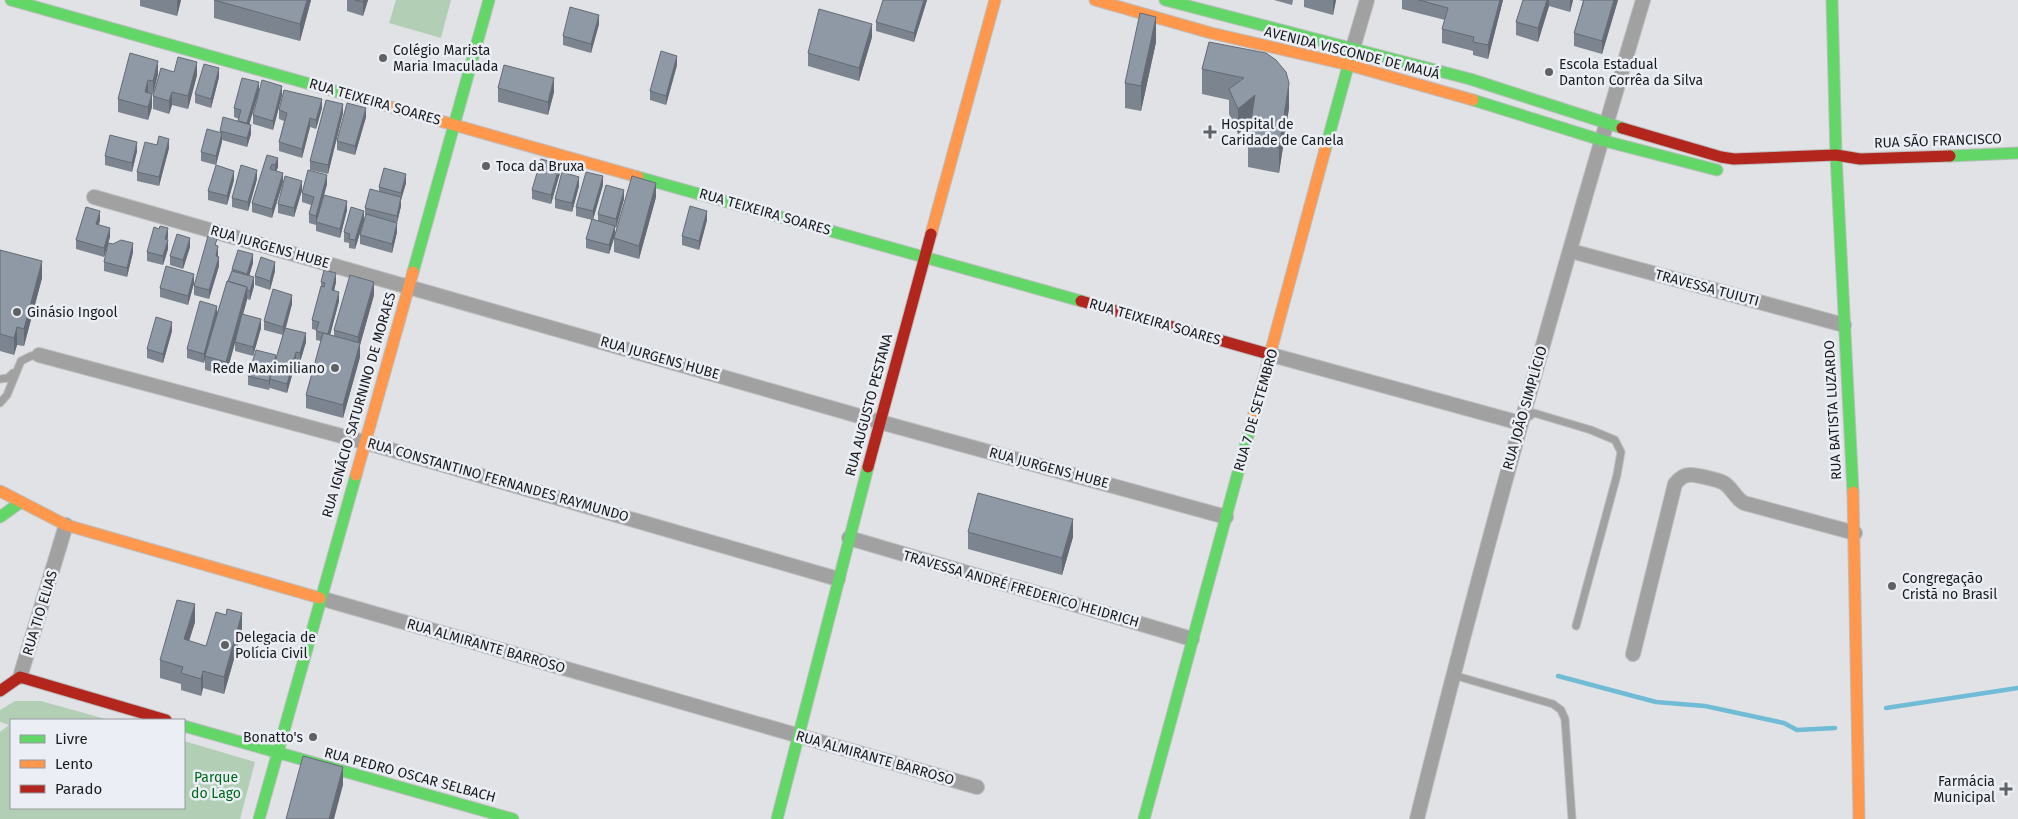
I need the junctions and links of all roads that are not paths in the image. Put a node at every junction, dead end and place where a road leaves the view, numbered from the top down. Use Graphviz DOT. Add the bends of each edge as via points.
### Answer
graph roads {
  1 [pos="11,0"];
  2 [pos="489,0"];
  3 [pos="995,0"];
  4 [pos="1095,0"];
  5 [pos="1165,0"];
  6 [pos="1367,0"];
  7 [pos="1643,0"];
  8 [pos="1832,0"];
  9 [pos="1216,15"];
  10 [pos="1211,34"];
  11 [pos="1353,48"];
  12 [pos="1349,65"];
  13 [pos="1470,79"];
  14 [pos="1465,98"];
  15 [pos="1606,123"];
  16 [pos="454,124"];
  17 [pos="1601,140"];
  18 [pos="2018,153"];
  19 [pos="1836,155"];
  20 [pos="1860,158"];
  21 [pos="1832,169"];
  22 [pos="1729,171"];
  23 [pos="94,197"];
  24 [pos="1570,251"];
  25 [pos="925,257"];
  26 [pos="408,286"];
  27 [pos="1844,325"];
  28 [pos="40,355"];
  29 [pos="1272,355"];
  30 [pos="16,371"];
  31 [pos="0,379"];
  32 [pos="0,403"];
  33 [pos="880,422"];
  34 [pos="1520,423"];
  35 [pos="364,442"];
  36 [pos="0,491"];
  37 [pos="21,502"];
  38 [pos="0,517"];
  39 [pos="1226,517"];
  40 [pos="66,525"];
  41 [pos="1855,533"];
  42 [pos="849,538"];
  43 [pos="838,579"];
  44 [pos="320,598"];
  45 [pos="1576,626"];
  46 [pos="1192,639"];
  47 [pos="1633,654"];
  48 [pos="1452,675"];
  49 [pos="20,677"];
  50 [pos="0,692"];
  51 [pos="163,719"];
  52 [pos="185,726"];
  53 [pos="798,737"];
  54 [pos="278,754"];
  55 [pos="977,787"];
  56 [pos="259,819"];
  57 [pos="513,819"];
  58 [pos="777,819"];
  59 [pos="1144,819"];
  60 [pos="1417,819"];
  61 [pos="1572,819"];
  62 [pos="1859,819"];
  1 -- 16 [label="street, RUA TEIXEIRA SOARES"];
  2 -- 16 [label="street, RUA IGNÁCIO SATURNINO DE MORAES"];
  3 -- 25 [label="street, RUA AUGUSTO PESTANA"];
  4 -- 10 [label="street, AVENIDA VISCONDE DE MAUÁ"];
  5 -- 9 [label="street, AVENIDA VISCONDE DE MAUÁ"];
  6 -- 11 [label="street, RUA 7 DE SETEMBRO"];
  7 -- 15 [label="street, RUA JOÃO SIMPLÍCIO"];
  8 -- 19 [label="street, RUA BATISTA LUZARDO"];
  9 -- 10 [label="street"];
  9 -- 11 [label="street, AVENIDA VISCONDE DE MAUÁ"];
  10 -- 12 [label="street, AVENIDA VISCONDE DE MAUÁ"];
  11 -- 12 [label="street, RUA 7 DE SETEMBRO"];
  11 -- 13 [label="street, AVENIDA VISCONDE DE MAUÁ"];
  12 -- 14 [label="street, AVENIDA VISCONDE DE MAUÁ"];
  12 -- 29 [label="street, RUA 7 DE SETEMBRO"];
  13 -- 14 [label="street"];
  13 -- 15 [label="street, AVENIDA VISCONDE DE MAUÁ"];
  14 -- 17 [label="street, AVENIDA VISCONDE DE MAUÁ"];
  15 -- 17 [label="street, RUA JOÃO SIMPLÍCIO"];
  15 -- 19 [label="street, RUA SÃO FRANCISCO" via="1734,159"];
  16 -- 25 [label="street, RUA TEIXEIRA SOARES"];
  16 -- 26 [label="street, RUA IGNÁCIO SATURNINO DE MORAES"];
  17 -- 22 [label="street, AVENIDA VISCONDE DE MAUÁ"];
  17 -- 24 [label="street, RUA JOÃO SIMPLÍCIO"];
  18 -- 20 [label="street, RUA SÃO FRANCISCO"];
  19 -- 20 [label="street, RUA SÃO FRANCISCO"];
  19 -- 21 [label="street, RUA BATISTA LUZARDO"];
  20 -- 21 [label="street, RUA SÃO FRANCISCO"];
  21 -- 27 [label="street, RUA BATISTA LUZARDO"];
  23 -- 26 [label="street, RUA JURGENS HUBE"];
  24 -- 27 [label="street, TRAVESSA TUIUTI"];
  24 -- 34 [label="street, RUA JOÃO SIMPLÍCIO"];
  25 -- 29 [label="street, RUA TEIXEIRA SOARES"];
  25 -- 33 [label="street, RUA AUGUSTO PESTANA"];
  26 -- 33 [label="street, RUA JURGENS HUBE"];
  26 -- 35 [label="street, RUA IGNÁCIO SATURNINO DE MORAES"];
  27 -- 41 [label="street, RUA BATISTA LUZARDO"];
  28 -- 30 [label="lane" via="21,361"];
  28 -- 35 [label="street, RUA CONSTANTINO FERNANDES RAYMUNDO"];
  29 -- 34 [label="street, RUA TEIXEIRA SOARES"];
  29 -- 39 [label="street, RUA 7 DE SETEMBRO"];
  30 -- 31 [label="lane" via="8,378"];
  30 -- 32 [label="lane" via="7,395"];
  33 -- 39 [label="street, RUA JURGENS HUBE"];
  33 -- 42 [label="street, RUA AUGUSTO PESTANA"];
  34 -- 45 [label="lane" via="1534,413 1615,440 1621,452"];
  34 -- 48 [label="street, RUA JOÃO SIMPLÍCIO"];
  35 -- 43 [label="street, RUA CONSTANTINO FERNANDES RAYMUNDO"];
  35 -- 44 [label="street, RUA IGNÁCIO SATURNINO DE MORAES"];
  36 -- 37 [label="street, RUA ALMIRANTE BARROSO"];
  37 -- 38 [label="street"];
  37 -- 40 [label="street, RUA ALMIRANTE BARROSO"];
  39 -- 46 [label="street, RUA 7 DE SETEMBRO"];
  40 -- 44 [label="street, RUA ALMIRANTE BARROSO"];
  40 -- 49 [label="street, RUA TIO ELIAS"];
  41 -- 47 [label="street" via="1744,503 1737,500 1722,481 1689,474 1680,478"];
  41 -- 62 [label="street, RUA BATISTA LUZARDO"];
  42 -- 43 [label="street, RUA AUGUSTO PESTANA"];
  42 -- 46 [label="street, TRAVESSA ANDRÉ FREDERICO HEIDRICH"];
  43 -- 53 [label="street, RUA AUGUSTO PESTANA"];
  44 -- 53 [label="street, RUA ALMIRANTE BARROSO"];
  44 -- 54 [label="street, RUA IGNÁCIO SATURNINO DE MORAES"];
  46 -- 59 [label="street, RUA 7 DE SETEMBRO"];
  48 -- 60 [label="street, RUA JOÃO SIMPLÍCIO"];
  48 -- 61 [label="lane" via="1553,704 1561,710 1565,719"];
  49 -- 50 [label="street"];
  49 -- 51 [label="street"];
  52 -- 54 [label="street, RUA PEDRO OSCAR SELBACH"];
  53 -- 55 [label="street, RUA ALMIRANTE BARROSO"];
  53 -- 58 [label="street, RUA AUGUSTO PESTANA"];
  54 -- 56 [label="street, RUA IGNÁCIO SATURNINO DE MORAES"];
  54 -- 57 [label="street, RUA PEDRO OSCAR SELBACH"];
}
